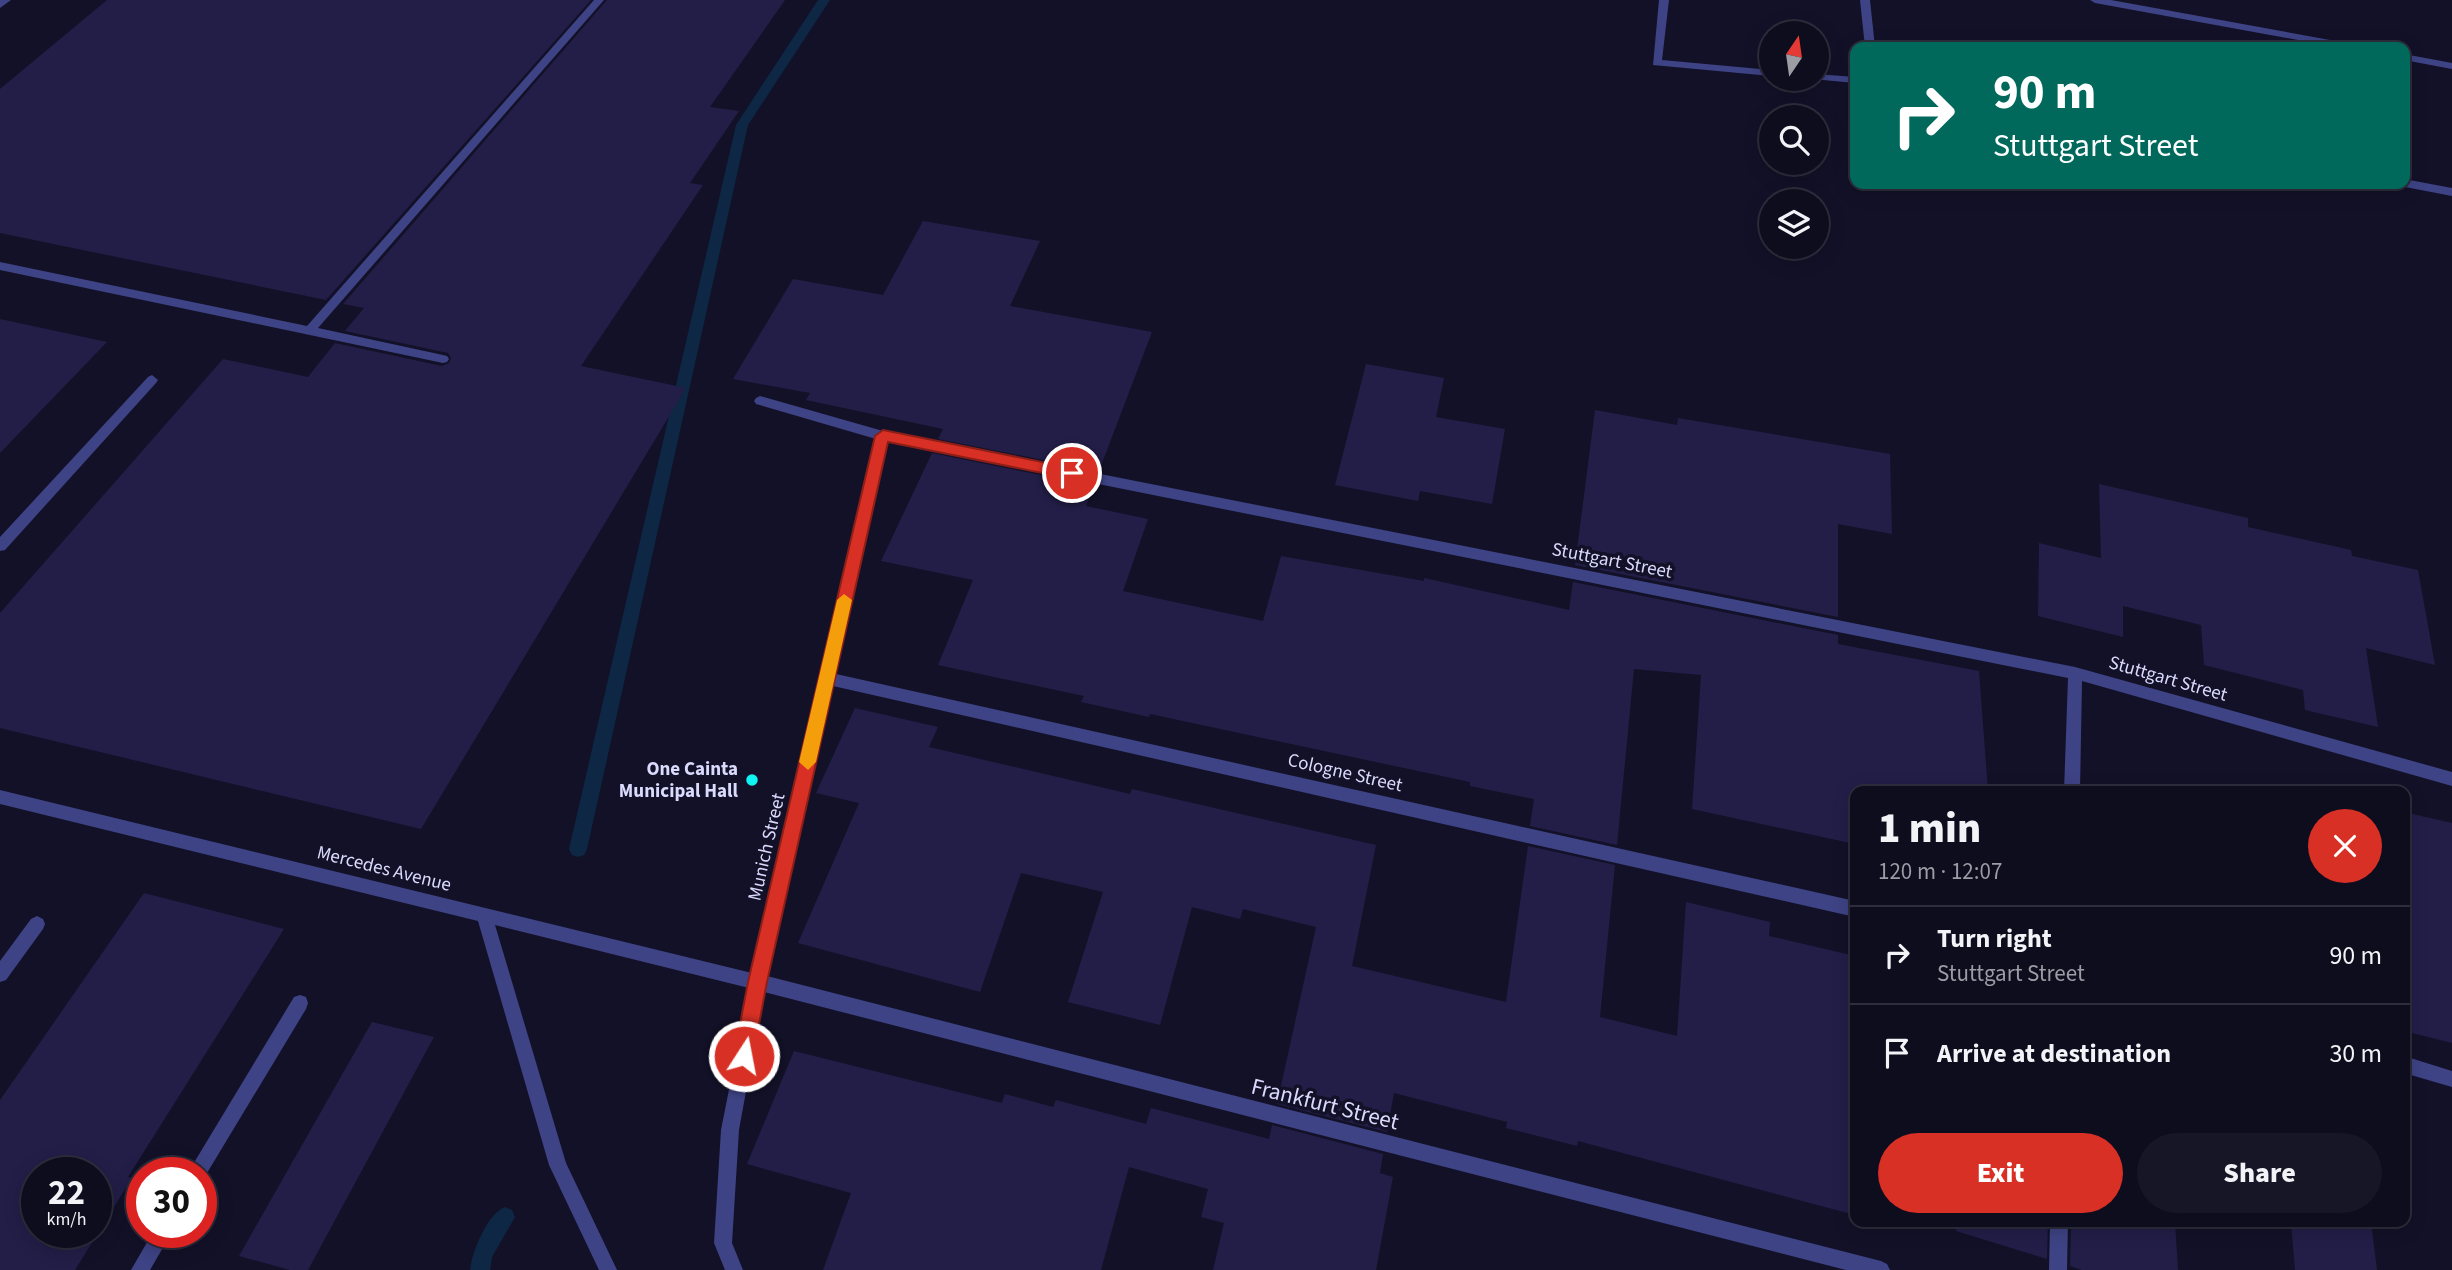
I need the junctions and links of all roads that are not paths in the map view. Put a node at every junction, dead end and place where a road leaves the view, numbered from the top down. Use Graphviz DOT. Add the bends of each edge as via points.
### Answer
graph roads {
  1 [pos="6,0"];
  2 [pos="599,0"];
  3 [pos="1664,0"];
  4 [pos="1865,0"];
  5 [pos="2095,0"];
  6 [pos="0,5"];
  7 [pos="1869,42"];
  8 [pos="2325,42"];
  9 [pos="2410,58"];
  10 [pos="2452,66"];
  11 [pos="1759,72"];
  12 [pos="1829,78"];
  13 [pos="1850,80"];
  14 [pos="2410,184"];
  15 [pos="2452,192"];
  16 [pos="0,266"];
  17 [pos="310,330"];
  18 [pos="443,359"];
  19 [pos="152,380"];
  20 [pos="760,401"];
  21 [pos="883,436"];
  22 [pos="0,546"];
  23 [pos="2075,673"];
  24 [pos="827,678"];
  25 [pos="2452,779"];
  26 [pos="2072,786"];
  27 [pos="0,797"];
  28 [pos="1850,908"];
  29 [pos="484,915"];
  30 [pos="37,924"];
  31 [pos="0,974"];
  32 [pos="758,982"];
  33 [pos="300,1003"];
  34 [pos="2410,1066"];
  35 [pos="2452,1080"];
  36 [pos="207,1157"];
  37 [pos="2059,1227"];
  38 [pos="153,1248"];
  39 [pos="140,1270"];
  40 [pos="608,1270"];
  41 [pos="734,1270"];
  42 [pos="1881,1270"];
  43 [pos="2058,1270"];
  1 -- 6 [label="street"];
  2 -- 17 [label="street"];
  3 -- 11 [label="street" via="1657,63"];
  4 -- 7 [label="street"];
  5 -- 8 [label="street"];
  9 -- 10 [label="street"];
  12 -- 13 [label="street"];
  14 -- 15 [label="street"];
  16 -- 17 [label="street"];
  17 -- 18 [label="street"];
  19 -- 22 [label="street"];
  20 -- 21 [label="street, Stuttgart Street"];
  21 -- 23 [label="street, Stuttgart Street"];
  21 -- 24 [label="street, Munich Street"];
  23 -- 25 [label="street, Stuttgart Street"];
  23 -- 26 [label="street"];
  24 -- 28 [label="street, Cologne Street"];
  24 -- 32 [label="street, Munich Street"];
  27 -- 29 [label="street, Mercedes Avenue"];
  29 -- 32 [label="street, Mercedes Avenue"];
  29 -- 40 [label="street" via="558,1166"];
  30 -- 31 [label="street"];
  32 -- 41 [label="street, Munich Street" via="730,1130 723,1244"];
  32 -- 42 [label="street, Frankfurt Street"];
  33 -- 36 [label="street"];
  34 -- 35 [label="street"];
  37 -- 43 [label="street"];
  38 -- 39 [label="street"];
}
